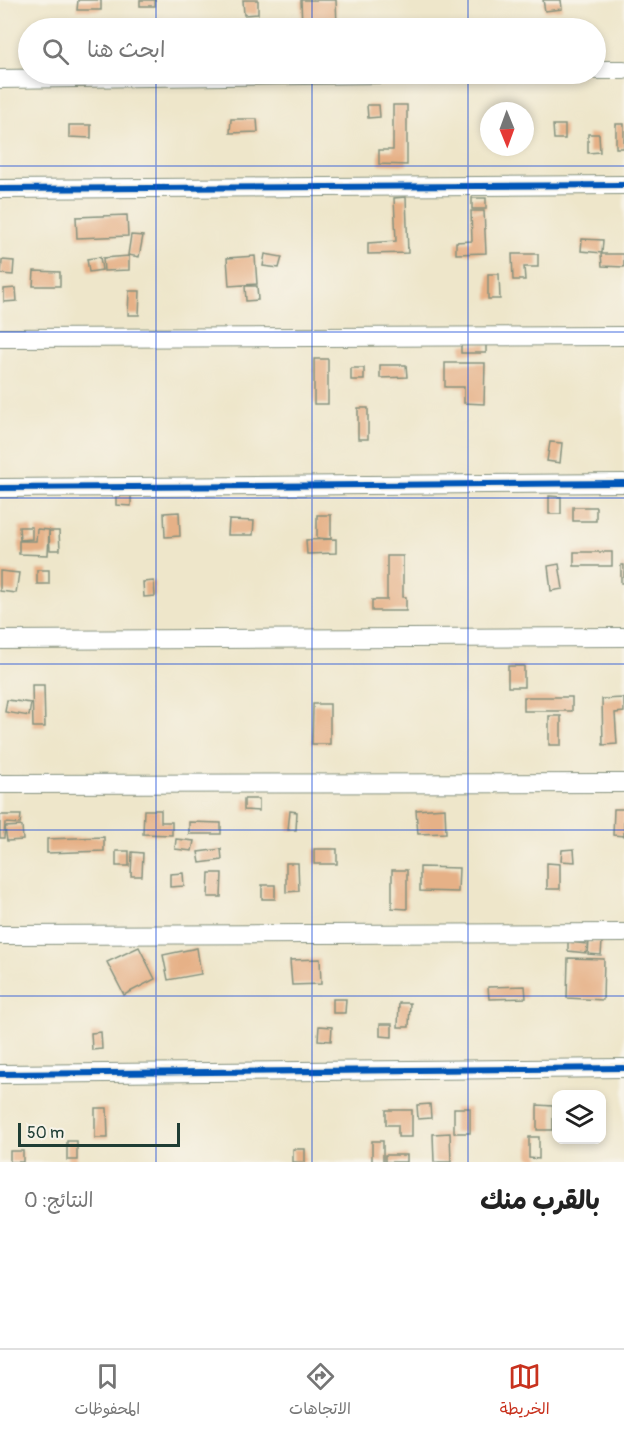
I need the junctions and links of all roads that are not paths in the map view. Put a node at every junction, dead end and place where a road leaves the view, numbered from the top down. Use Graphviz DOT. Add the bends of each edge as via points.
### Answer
graph roads {
  1 [pos="606,70"];
  2 [pos="624,70"];
  3 [pos="0,79"];
  4 [pos="18,79"];
  5 [pos="624,185"];
  6 [pos="0,189"];
  7 [pos="624,336"];
  8 [pos="0,338"];
  9 [pos="624,483"];
  10 [pos="0,488"];
  11 [pos="624,637"];
  12 [pos="0,640"];
  13 [pos="624,783"];
  14 [pos="0,784"];
  15 [pos="624,933"];
  16 [pos="0,935"];
  17 [pos="624,1068"];
  18 [pos="0,1074"];
  1 -- 2 [label="street"];
  3 -- 4 [label="street"];
  5 -- 6 [label="street"];
  7 -- 8 [label="street"];
  9 -- 10 [label="street"];
  11 -- 12 [label="street"];
  13 -- 14 [label="street"];
  15 -- 16 [label="street"];
  17 -- 18 [label="street"];
}
